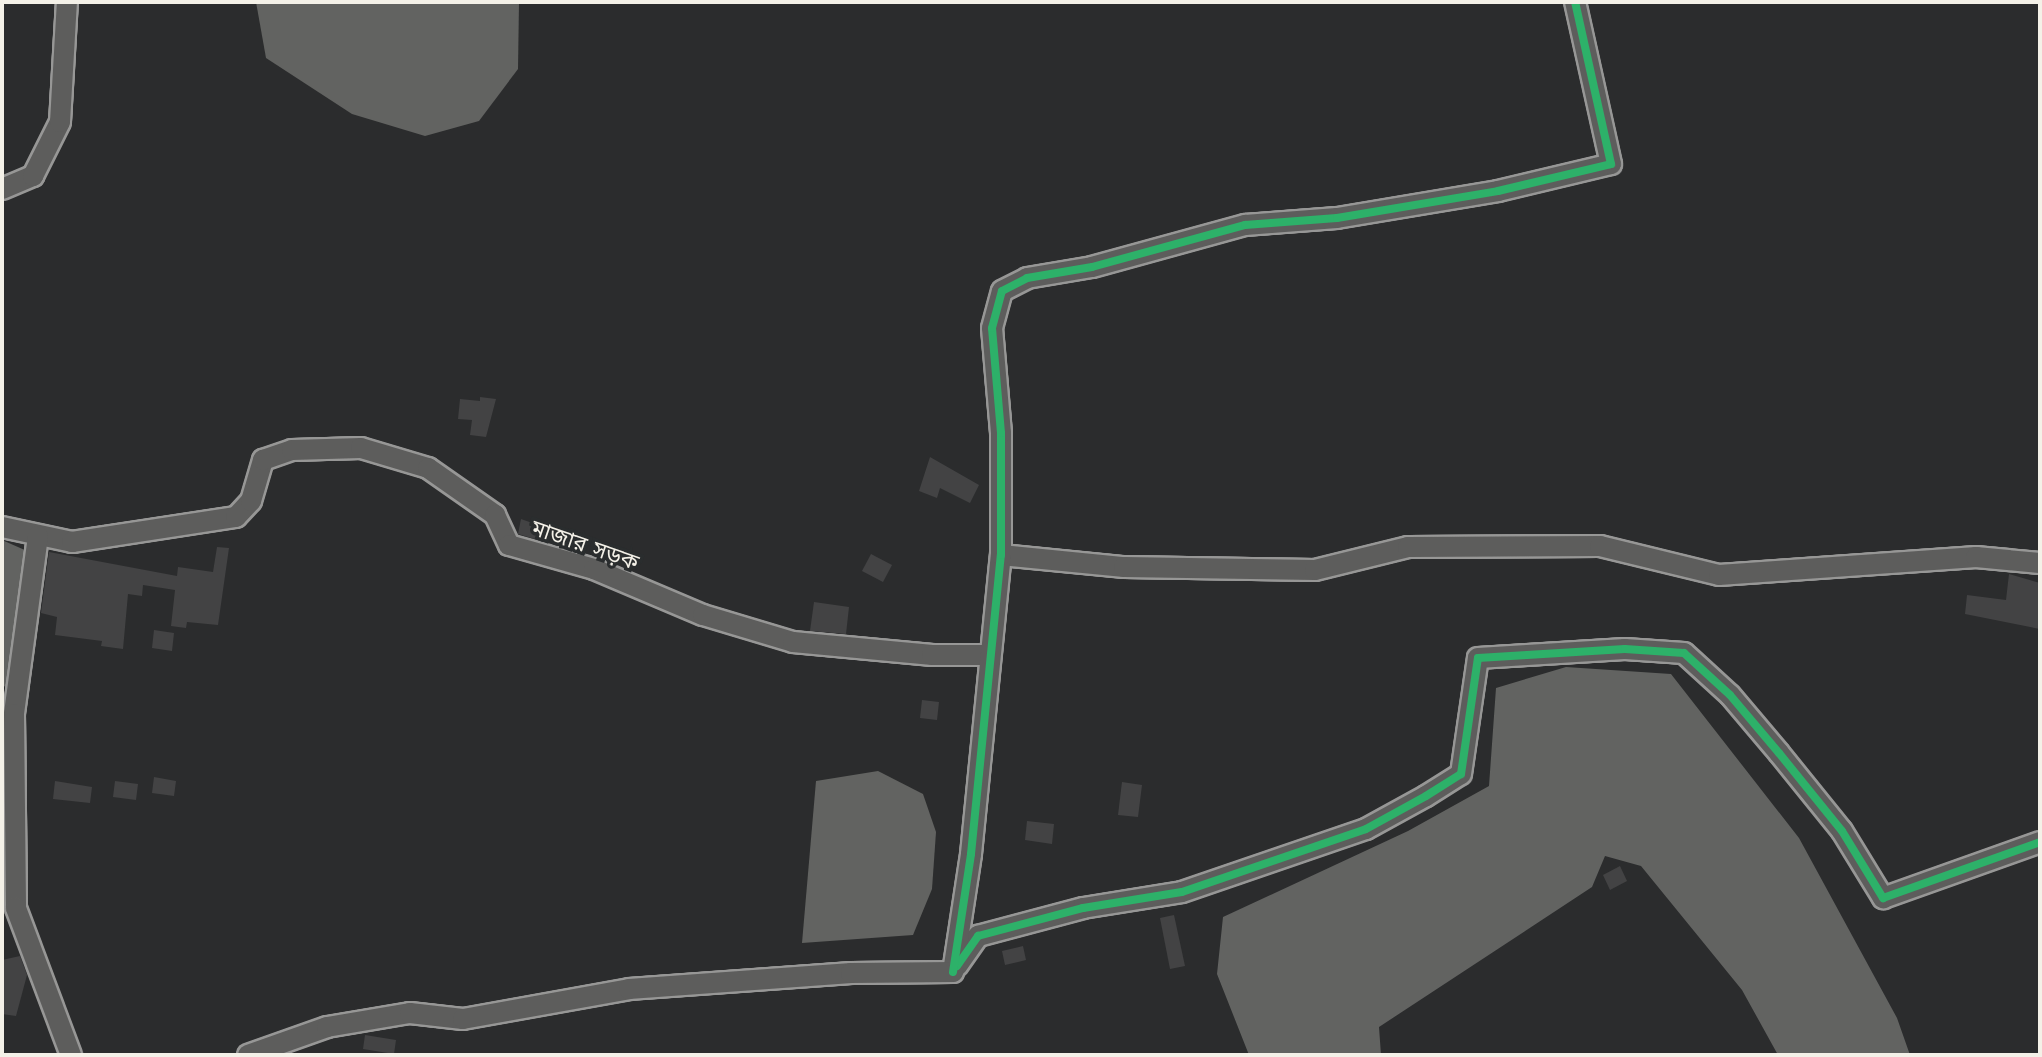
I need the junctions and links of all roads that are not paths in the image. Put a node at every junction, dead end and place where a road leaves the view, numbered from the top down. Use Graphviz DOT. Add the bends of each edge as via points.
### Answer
graph roads {
  1 [pos="67,2"];
  2 [pos="1575,2"];
  3 [pos="2,189"];
  4 [pos="2,527"];
  5 [pos="38,536"];
  6 [pos="1001,555"];
  7 [pos="2040,563"];
  8 [pos="988,655"];
  9 [pos="2040,842"];
  10 [pos="953,972"];
  11 [pos="71,1055"];
  12 [pos="248,1055"];
  1 -- 3 [label="street" via="60,122 33,176"];
  2 -- 6 [label="street" via="1611,164 1498,191 1337,218 1245,225 1092,267 1027,278 1002,291 992,328 1001,433"];
  4 -- 5 [label="street, মাজার সড়ক"];
  5 -- 8 [label="street, মাজার সড়ক" via="72,542 236,517 251,501 263,460 292,450 361,448 428,468 495,515 509,545 594,569 703,615 793,642"];
  5 -- 11 [label="street" via="14,714 16,908"];
  6 -- 7 [label="street" via="1124,567 1315,570 1408,547 1600,546 1719,575 1976,557"];
  6 -- 8 [label="street"];
  8 -- 10 [label="street" via="971,854"];
  9 -- 10 [label="street" via="1883,898 1842,831 1779,753 1730,695 1684,653 1625,649 1478,658 1461,774 1426,796 1366,829 1182,892 1083,908 978,936"];
  10 -- 12 [label="street" via="851,973 629,989 463,1019 410,1013 327,1027"];
}
